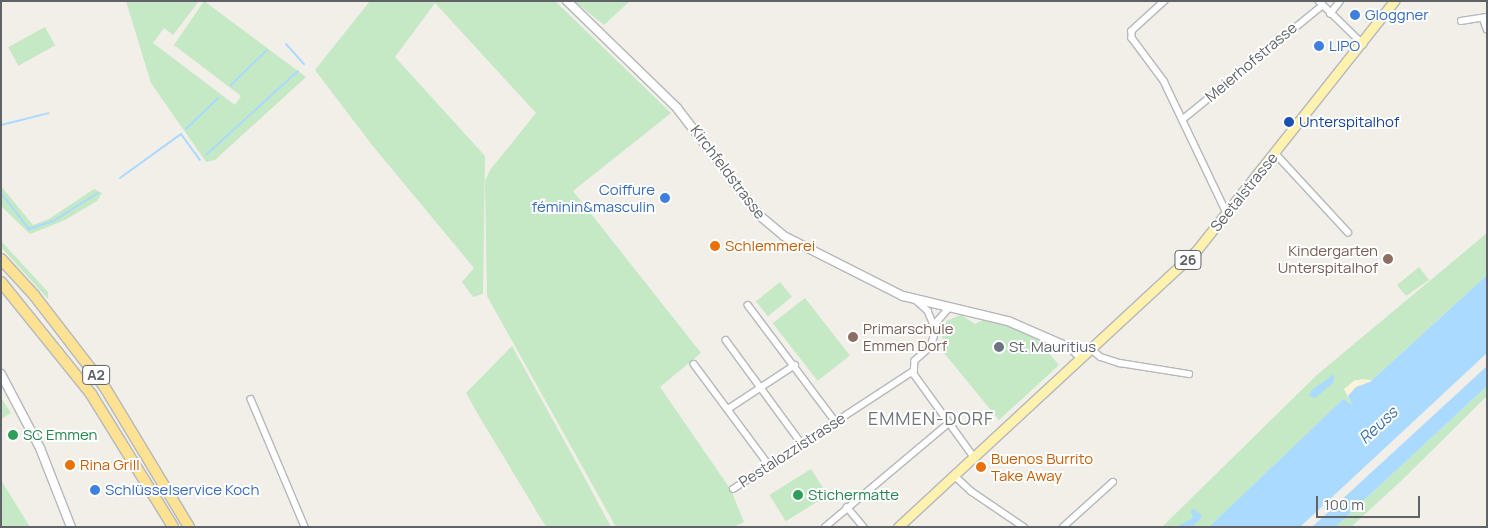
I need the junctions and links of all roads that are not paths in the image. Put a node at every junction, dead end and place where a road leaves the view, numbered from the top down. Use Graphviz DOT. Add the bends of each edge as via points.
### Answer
graph roads {
  1 [pos="567,1"];
  2 [pos="1165,1"];
  3 [pos="1340,1"];
  4 [pos="1394,1"];
  5 [pos="1320,4"];
  6 [pos="1330,14"];
  7 [pos="1485,18"];
  8 [pos="1461,21"];
  9 [pos="1487,29"];
  10 [pos="1363,44"];
  11 [pos="1182,120"];
  12 [pos="1275,153"];
  13 [pos="1227,213"];
  14 [pos="1348,232"];
  15 [pos="1,259"];
  16 [pos="1,282"];
  17 [pos="918,301"];
  18 [pos="748,305"];
  19 [pos="949,308"];
  20 [pos="934,325"];
  21 [pos="726,340"];
  22 [pos="1092,350"];
  23 [pos="1082,358"];
  24 [pos="694,364"];
  25 [pos="795,365"];
  26 [pos="913,371"];
  27 [pos="1,374"];
  28 [pos="1189,374"];
  29 [pos="762,387"];
  30 [pos="251,399"];
  31 [pos="728,409"];
  32 [pos="836,422"];
  33 [pos="949,423"];
  34 [pos="802,444"];
  35 [pos="974,457"];
  36 [pos="769,465"];
  37 [pos="955,476"];
  38 [pos="1113,482"];
  39 [pos="733,489"];
  40 [pos="847,507"];
  41 [pos="72,527"];
  42 [pos="173,527"];
  43 [pos="189,527"];
  44 [pos="306,527"];
  45 [pos="825,527"];
  46 [pos="864,527"];
  47 [pos="898,527"];
  48 [pos="1024,527"];
  49 [pos="1063,527"];
  1 -- 17 [label="street, Kirchfeldstrasse" via="684,115 763,220 818,255"];
  2 -- 11 [label="street" via="1132,31 1132,38 1164,81"];
  3 -- 6 [label="street"];
  4 -- 10 [label="main road, Seetalstrasse / 26"];
  5 -- 6 [label="street, Meierhofstrasse"];
  5 -- 11 [label="street, Meierhofstrasse"];
  6 -- 10 [label="street, Meierhofstrasse"];
  7 -- 8 [label="street"];
  7 -- 9 [label="street"];
  10 -- 12 [label="main road, Seetalstrasse / 26"];
  11 -- 13 [label="street"];
  12 -- 13 [label="main road, Seetalstrasse / 26"];
  12 -- 14 [label="street"];
  13 -- 22 [label="main road, Seetalstrasse / 26" via="1180,268"];
  15 -- 43 [label="highway, A2" via="34,295 104,386"];
  16 -- 42 [label="highway, A2" via="92,394"];
  17 -- 19 [label="street, Kirchfeldstrasse"];
  17 -- 20 [label="street, Kirchfeldstrasse" via="928,311"];
  18 -- 25 [label="street"];
  19 -- 20 [label="street"];
  19 -- 23 [label="street, Kirchfeldstrasse" via="1008,321 1072,349"];
  20 -- 26 [label="street" via="933,343 915,361"];
  21 -- 29 [label="street"];
  22 -- 23 [label="main road, Seetalstrasse / 26"];
  22 -- 28 [label="street" via="1101,357 1120,363"];
  23 -- 35 [label="main road, Seetalstrasse / 26"];
  24 -- 31 [label="street"];
  25 -- 29 [label="street"];
  25 -- 32 [label="street"];
  26 -- 32 [label="street, Pestalozzistrasse"];
  26 -- 33 [label="street"];
  27 -- 41 [label="street" via="40,448"];
  29 -- 31 [label="street"];
  29 -- 34 [label="street"];
  30 -- 44 [label="street"];
  31 -- 36 [label="street"];
  32 -- 34 [label="street, Pestalozzistrasse"];
  33 -- 35 [label="street"];
  33 -- 40 [label="street"];
  34 -- 36 [label="street, Pestalozzistrasse"];
  35 -- 37 [label="main road, Seetalstrasse / 26"];
  36 -- 39 [label="street, Pestalozzistrasse"];
  37 -- 47 [label="main road, Seetalstrasse / 26"];
  37 -- 48 [label="street" via="971,491"];
  38 -- 49 [label="street"];
  40 -- 45 [label="street"];
  40 -- 46 [label="street"];
}
